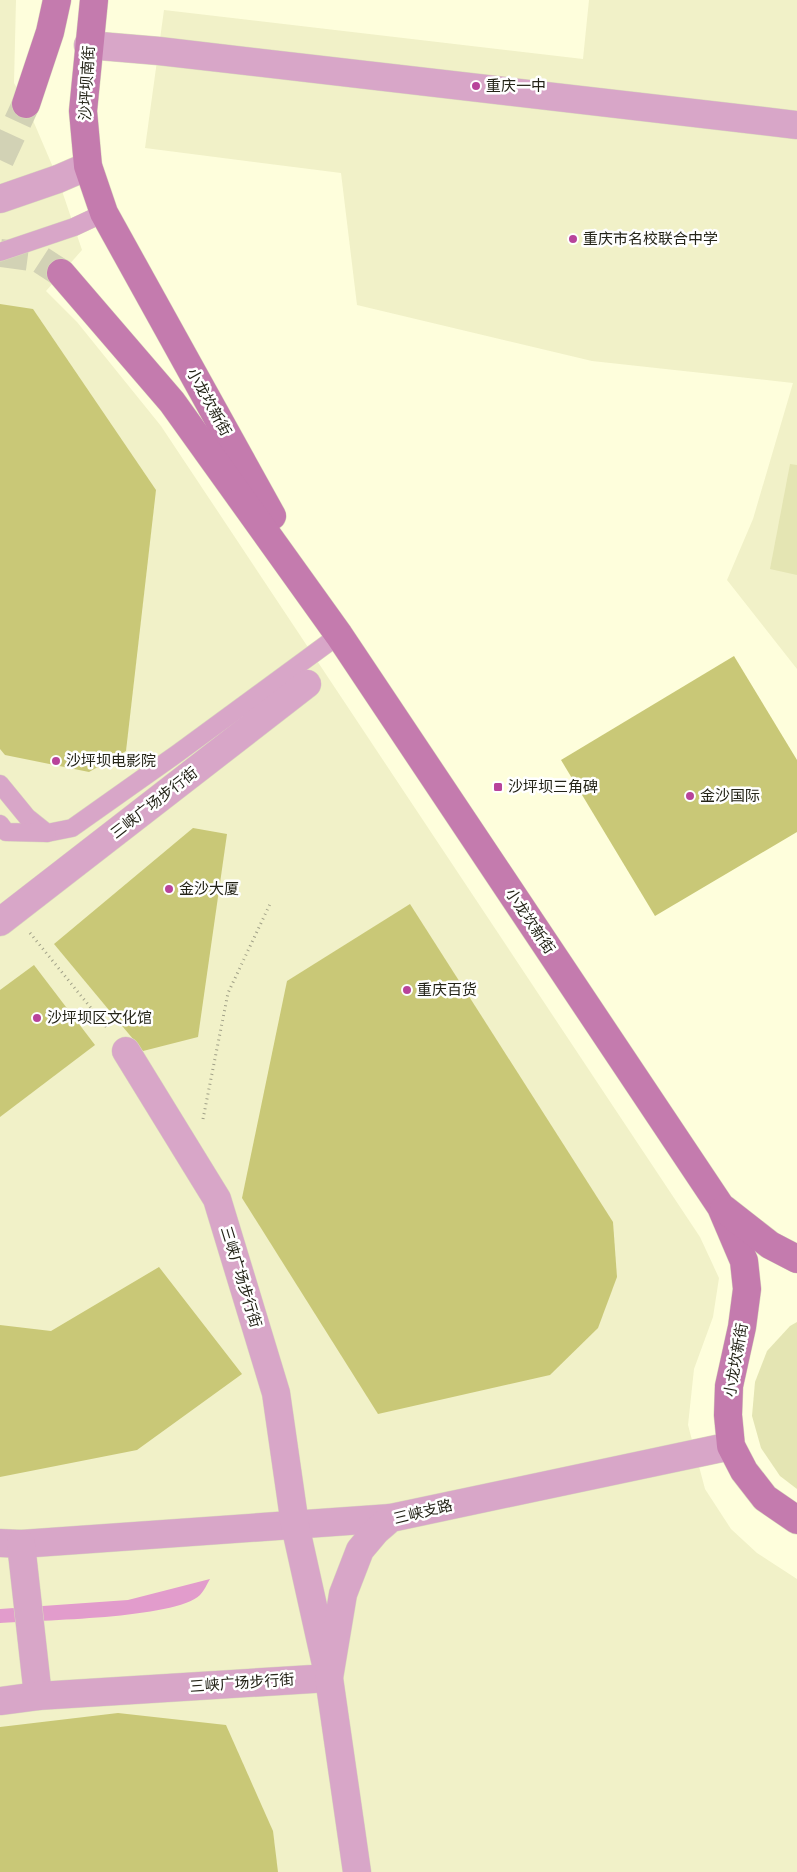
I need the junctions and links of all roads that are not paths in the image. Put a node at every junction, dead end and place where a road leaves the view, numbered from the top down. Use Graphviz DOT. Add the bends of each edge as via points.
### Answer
graph roads {
  1 [pos="57,0"];
  2 [pos="94,0"];
  3 [pos="88,44"];
  4 [pos="26,104"];
  5 [pos="797,125"];
  6 [pos="88,166"];
  7 [pos="0,199"];
  8 [pos="104,213"];
  9 [pos="0,252"];
  10 [pos="61,273"];
  11 [pos="339,635"];
  12 [pos="307,684"];
  13 [pos="0,784"];
  14 [pos="0,824"];
  15 [pos="48,833"];
  16 [pos="7,917"];
  17 [pos="126,1051"];
  18 [pos="721,1207"];
  19 [pos="797,1259"];
  20 [pos="731,1446"];
  21 [pos="391,1518"];
  22 [pos="797,1520"];
  23 [pos="295,1525"];
  24 [pos="10,1544"];
  25 [pos="329,1678"];
  26 [pos="38,1696"];
  27 [pos="0,1701"];
  28 [pos="357,1872"];
  1 -- 4 [label="main road"];
  2 -- 3 [label="main road, 沙坪坝南街"];
  3 -- 5 [label="street"];
  3 -- 6 [label="main road, 沙坪坝南街" via="83,111"];
  6 -- 7 [label="street"];
  6 -- 8 [label="main road, 小龙坎新街"];
  8 -- 9 [label="lane" via="74,227"];
  8 -- 11 [label="main road, 小龙坎新街"];
  10 -- 11 [label="main road, 小龙坎新街" via="172,402"];
  11 -- 15 [label="lane" via="72,828"];
  11 -- 18 [label="main road, 小龙坎新街"];
  12 -- 16 [label="street, 三峡广场步行街"];
  13 -- 15 [label="lane" via="26,817"];
  14 -- 15 [label="lane" via="6,832"];
  17 -- 23 [label="street, 三峡广场步行街" via="217,1199 276,1393"];
  18 -- 19 [label="main road, 小龙坎新街" via="770,1245"];
  18 -- 20 [label="main road, 小龙坎新街" via="744,1261 747,1289 729,1386"];
  20 -- 21 [label="street, 三峡支路"];
  20 -- 22 [label="main road, 小龙坎新街" via="744,1471 765,1498"];
  21 -- 23 [label="street"];
  21 -- 25 [label="street, 三峡支路" via="360,1550 343,1594"];
  23 -- 24 [label="street"];
  23 -- 25 [label="street, 三峡广场步行街"];
  24 -- 26 [label="street"];
  25 -- 26 [label="street, 三峡广场步行街"];
  25 -- 28 [label="street, 三峡支路"];
  26 -- 27 [label="street, 三峡广场步行街"];
}
